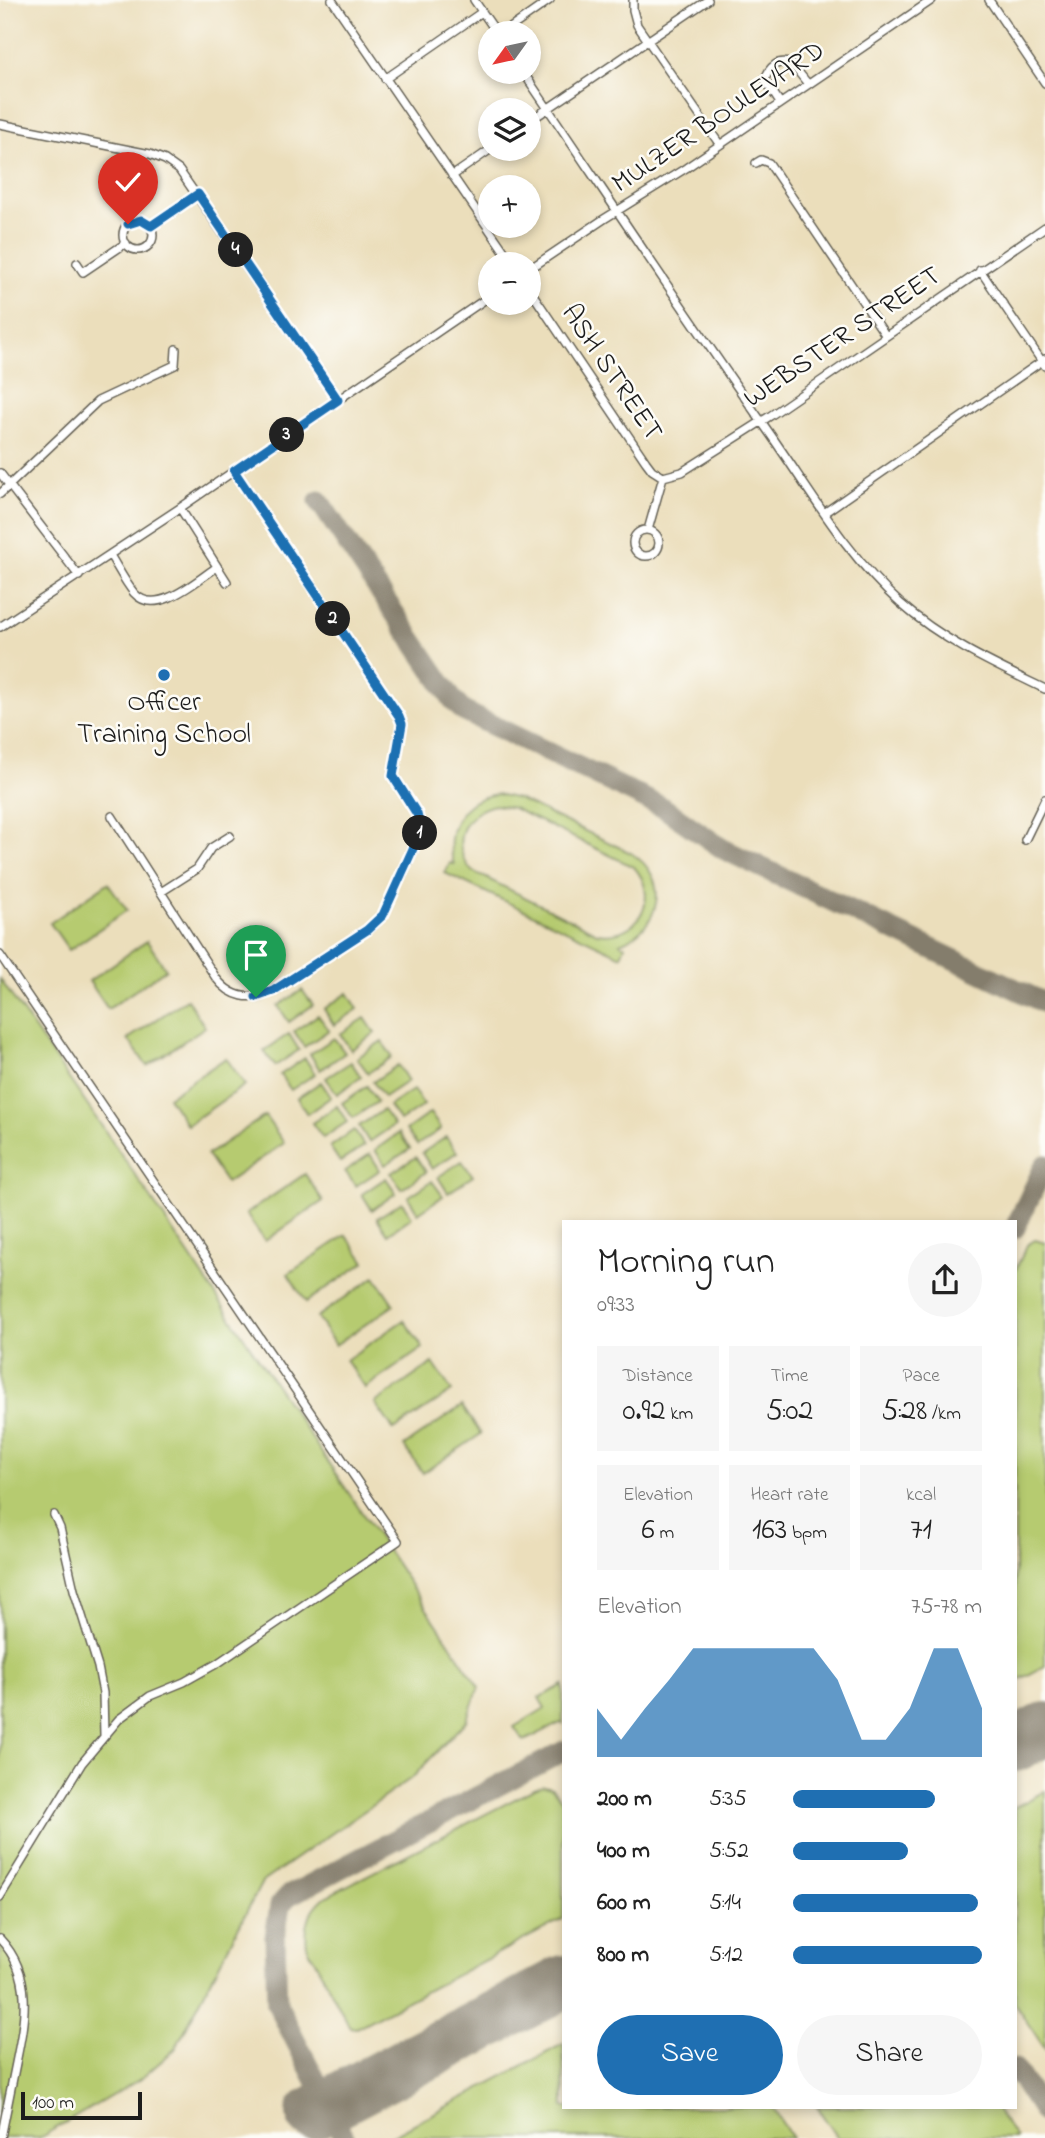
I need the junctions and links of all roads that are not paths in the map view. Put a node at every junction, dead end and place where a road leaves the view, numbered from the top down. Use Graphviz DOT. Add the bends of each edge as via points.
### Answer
graph roads {
  1 [pos="332,0"];
  2 [pos="474,0"];
  3 [pos="550,0"];
  4 [pos="633,0"];
  5 [pos="708,0"];
  6 [pos="932,0"];
  7 [pos="989,0"];
  8 [pos="482,12"];
  9 [pos="488,21"];
  10 [pos="520,21"];
  11 [pos="648,41"];
  12 [pos="385,79"];
  13 [pos="1045,83"];
  14 [pos="531,84"];
  15 [pos="808,84"];
  16 [pos="780,103"];
  17 [pos="548,108"];
  18 [pos="541,113"];
  19 [pos="0,124"];
  20 [pos="720,145"];
  21 [pos="478,158"];
  22 [pos="756,163"];
  23 [pos="452,176"];
  24 [pos="198,194"];
  25 [pos="617,211"];
  26 [pos="151,226"];
  27 [pos="1045,228"];
  28 [pos="126,243"];
  29 [pos="505,252"];
  30 [pos="541,261"];
  31 [pos="77,263"];
  32 [pos="980,270"];
  33 [pos="478,304"];
  34 [pos="541,306"];
  35 [pos="886,336"];
  36 [pos="176,349"];
  37 [pos="1044,362"];
  38 [pos="338,400"];
  39 [pos="761,421"];
  40 [pos="234,471"];
  41 [pos="0,473"];
  42 [pos="663,477"];
  43 [pos="9,486"];
  44 [pos="0,494"];
  45 [pos="180,508"];
  46 [pos="824,513"];
  47 [pos="648,530"];
  48 [pos="110,555"];
  49 [pos="217,567"];
  50 [pos="79,576"];
  51 [pos="227,582"];
  52 [pos="0,627"];
  53 [pos="1045,689"];
  54 [pos="1045,799"];
  55 [pos="112,816"];
  56 [pos="230,836"];
  57 [pos="1026,840"];
  58 [pos="161,892"];
  59 [pos="0,955"];
  60 [pos="54,1514"];
  61 [pos="104,1735"];
  62 [pos="0,1897"];
  63 [pos="0,1939"];
  64 [pos="1,2138"];
  1 -- 12 [label="street"];
  2 -- 8 [label="street"];
  3 -- 10 [label="street"];
  4 -- 11 [label="street" via="634,18"];
  5 -- 11 [label="street"];
  6 -- 15 [label="street, MULZER BOULEVARD"];
  7 -- 13 [label="street"];
  8 -- 9 [label="street"];
  8 -- 12 [label="street"];
  11 -- 17 [label="street"];
  11 -- 20 [label="street"];
  12 -- 23 [label="street"];
  14 -- 17 [label="street"];
  15 -- 16 [label="street, MULZER BOULEVARD"];
  15 -- 16 [label="street" via="792,64 772,66 765,80"];
  16 -- 20 [label="street, MULZER BOULEVARD"];
  17 -- 18 [label="street"];
  17 -- 25 [label="street"];
  19 -- 24 [label="street" via="158,157 179,170"];
  20 -- 25 [label="street, MULZER BOULEVARD"];
  21 -- 23 [label="street"];
  22 -- 35 [label="street" via="769,163"];
  23 -- 29 [label="street"];
  24 -- 26 [label="street"];
  24 -- 38 [label="street"];
  25 -- 30 [label="street, MULZER BOULEVARD"];
  25 -- 39 [label="street"];
  26 -- 28 [label="street" via="141,220 128,224 123,232"];
  26 -- 28 [label="street" via="153,238 147,247 136,250"];
  27 -- 32 [label="street, WEBSTER STREET"];
  28 -- 31 [label="street" via="83,272"];
  32 -- 35 [label="street, WEBSTER STREET"];
  32 -- 37 [label="street"];
  33 -- 38 [label="street"];
  34 -- 42 [label="street, ASH STREET" via="646,462"];
  35 -- 39 [label="street, WEBSTER STREET"];
  36 -- 43 [label="street" via="175,365 98,401"];
  37 -- 46 [label="street"];
  38 -- 40 [label="street"];
  39 -- 42 [label="street, WEBSTER STREET" via="682,472"];
  39 -- 46 [label="street"];
  40 -- 45 [label="street"];
  40 -- 58 [label="street" via="399,716 402,724 393,776 417,814 421,831 378,921 273,991 256,997 238,996 222,986"];
  41 -- 43 [label="street"];
  42 -- 47 [label="street"];
  43 -- 44 [label="street"];
  43 -- 50 [label="street"];
  45 -- 48 [label="street"];
  45 -- 49 [label="street"];
  46 -- 53 [label="street" via="871,572 915,616 962,648"];
  48 -- 49 [label="street" via="135,593 152,604"];
  48 -- 50 [label="street"];
  49 -- 51 [label="street"];
  50 -- 52 [label="street"];
  54 -- 57 [label="street"];
  55 -- 58 [label="street"];
  56 -- 58 [label="street" via="211,848 198,868"];
  59 -- 61 [label="street" via="398,1541 218,1663 138,1703"];
  60 -- 61 [label="street" via="99,1667"];
  61 -- 62 [label="street" via="68,1784"];
  63 -- 64 [label="street" via="18,1964 25,1995 23,2031"];
}
